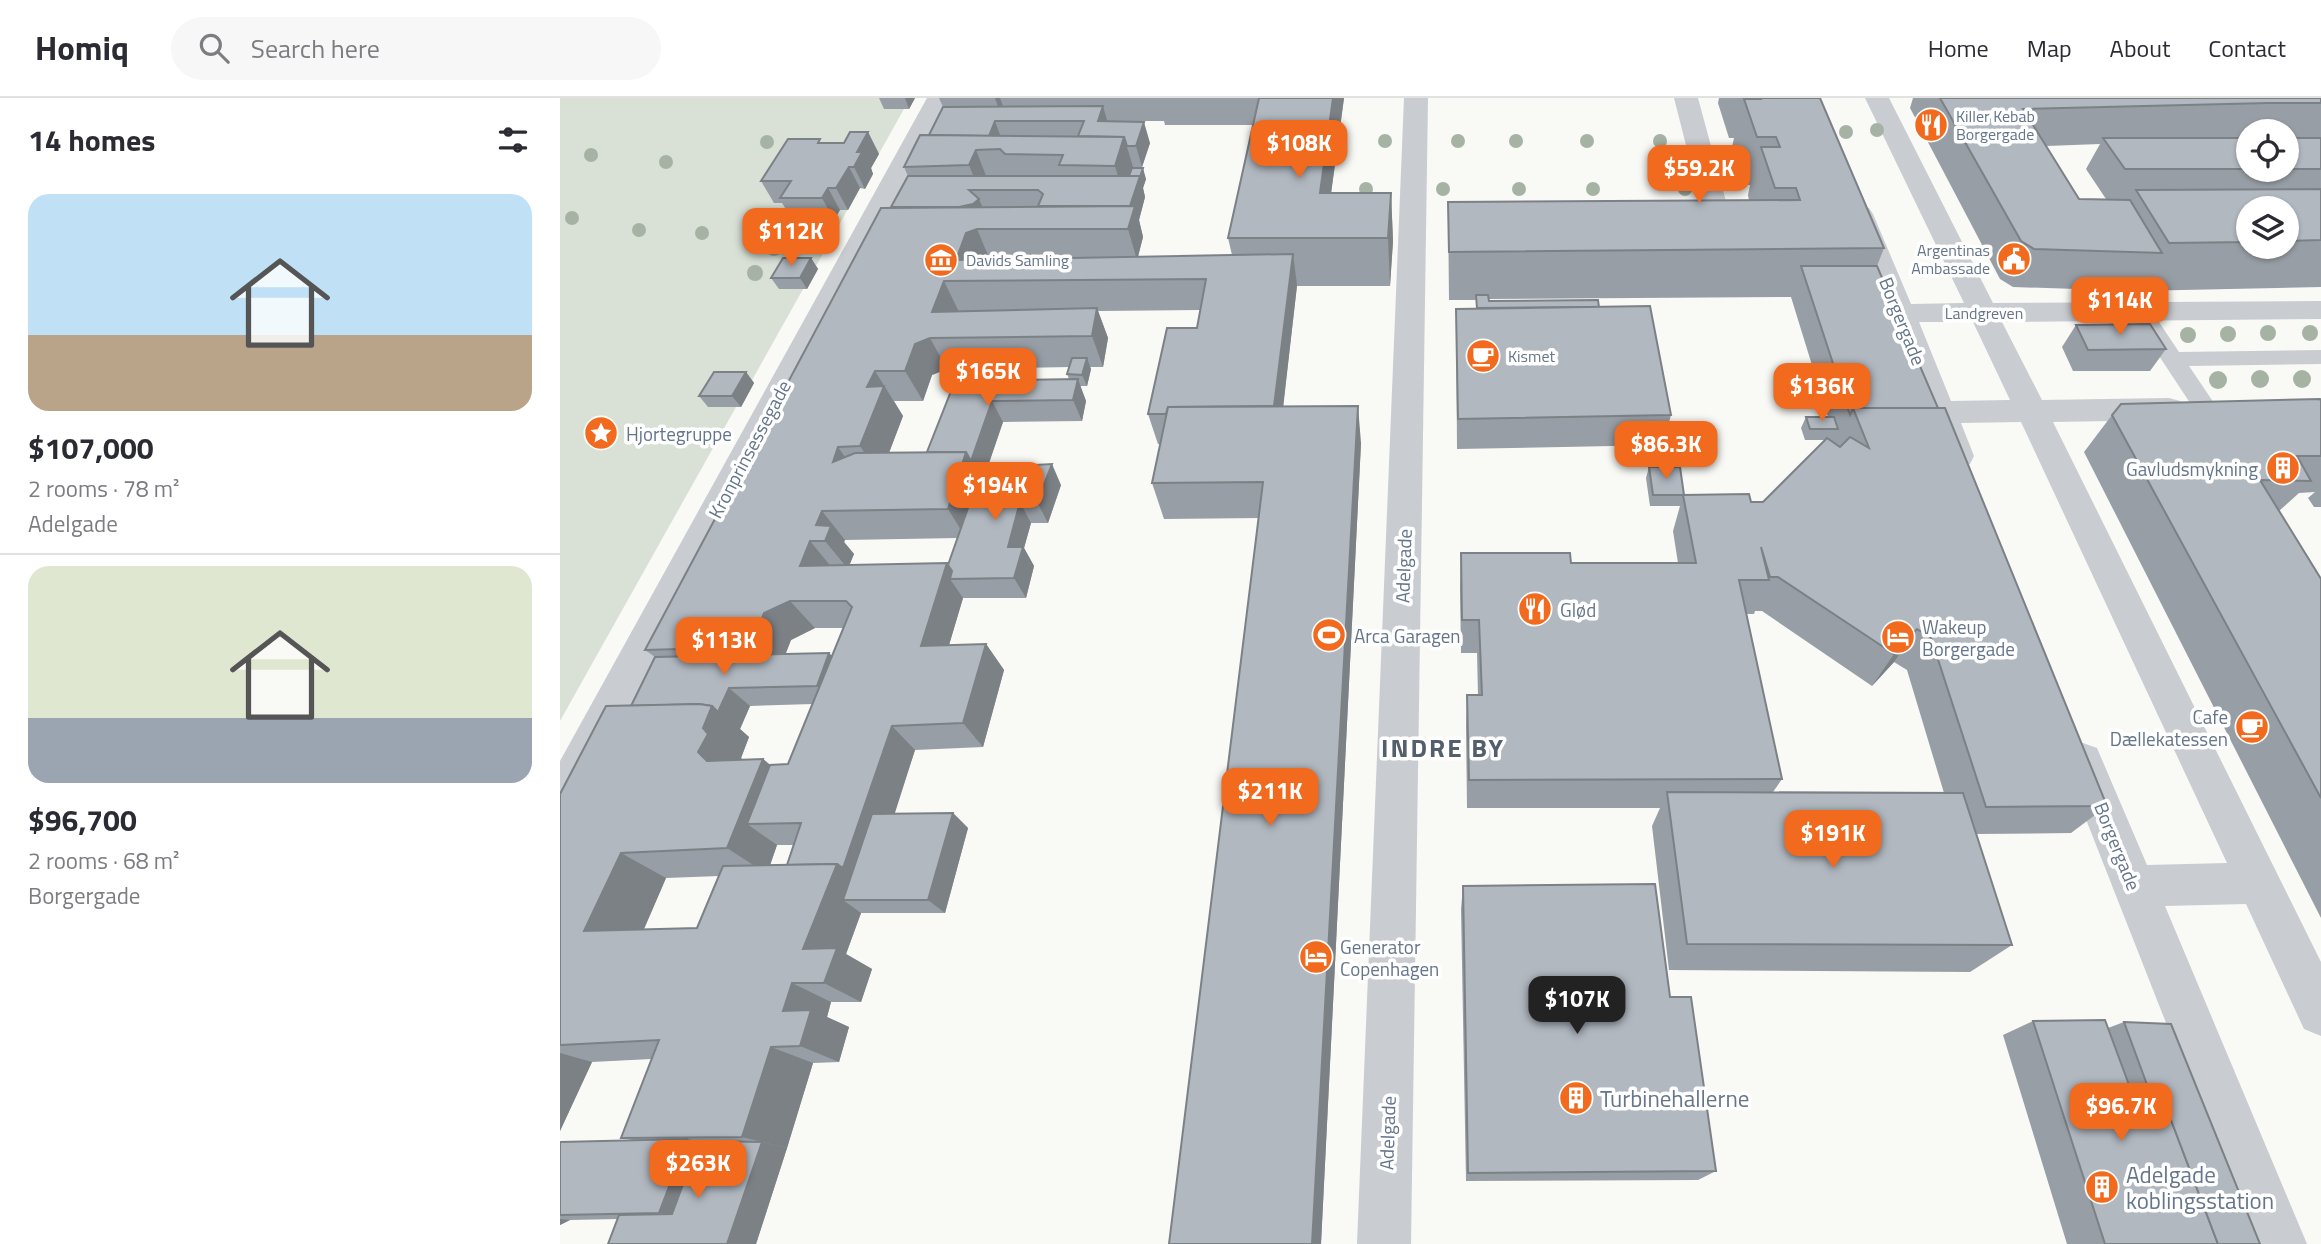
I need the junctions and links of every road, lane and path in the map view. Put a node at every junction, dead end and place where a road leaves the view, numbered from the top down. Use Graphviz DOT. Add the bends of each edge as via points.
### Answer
graph roads {
  1 [pos="939,98"];
  2 [pos="1416,98"];
  3 [pos="1686,98"];
  4 [pos="1877,98"];
  5 [pos="1849,187"];
  6 [pos="1413,220"];
  7 [pos="1441,220"];
  8 [pos="1662,220"];
  9 [pos="2321,310"];
  10 [pos="2141,312"];
  11 [pos="1900,313"];
  12 [pos="1982,313"];
  13 [pos="2321,357"];
  14 [pos="2174,359"];
  15 [pos="2219,409"];
  16 [pos="2031,410"];
  17 [pos="1940,412"];
  18 [pos="1972,489"];
  19 [pos="2072,734"];
  20 [pos="560,801"];
  21 [pos="2259,883"];
  22 [pos="2134,886"];
  23 [pos="2321,1012"];
  24 [pos="1384,1244"];
  25 [pos="2280,1244"];
  1 -- 20 [label="street, Kronprinsessegade"];
  2 -- 6 [label="street, Adelgade"];
  3 -- 8 [label="street" via="1718,220"];
  4 -- 12 [label="street"];
  5 -- 11 [label="street, Borgergade"];
  6 -- 7 [label="street"];
  6 -- 24 [label="street, Adelgade"];
  9 -- 10 [label="street, Landgreven"];
  10 -- 12 [label="street, Landgreven"];
  10 -- 14 [label="lane"];
  11 -- 12 [label="street, Landgreven"];
  11 -- 17 [label="street, Borgergade"];
  12 -- 16 [label="street"];
  13 -- 14 [label="lane"];
  14 -- 15 [label="lane"];
  15 -- 16 [label="street"];
  16 -- 17 [label="street"];
  16 -- 21 [label="street"];
  17 -- 18 [label="street, Borgergade"];
  19 -- 22 [label="street, Borgergade"];
  21 -- 22 [label="street"];
  21 -- 23 [label="street"];
  22 -- 25 [label="street, Borgergade"];
}
